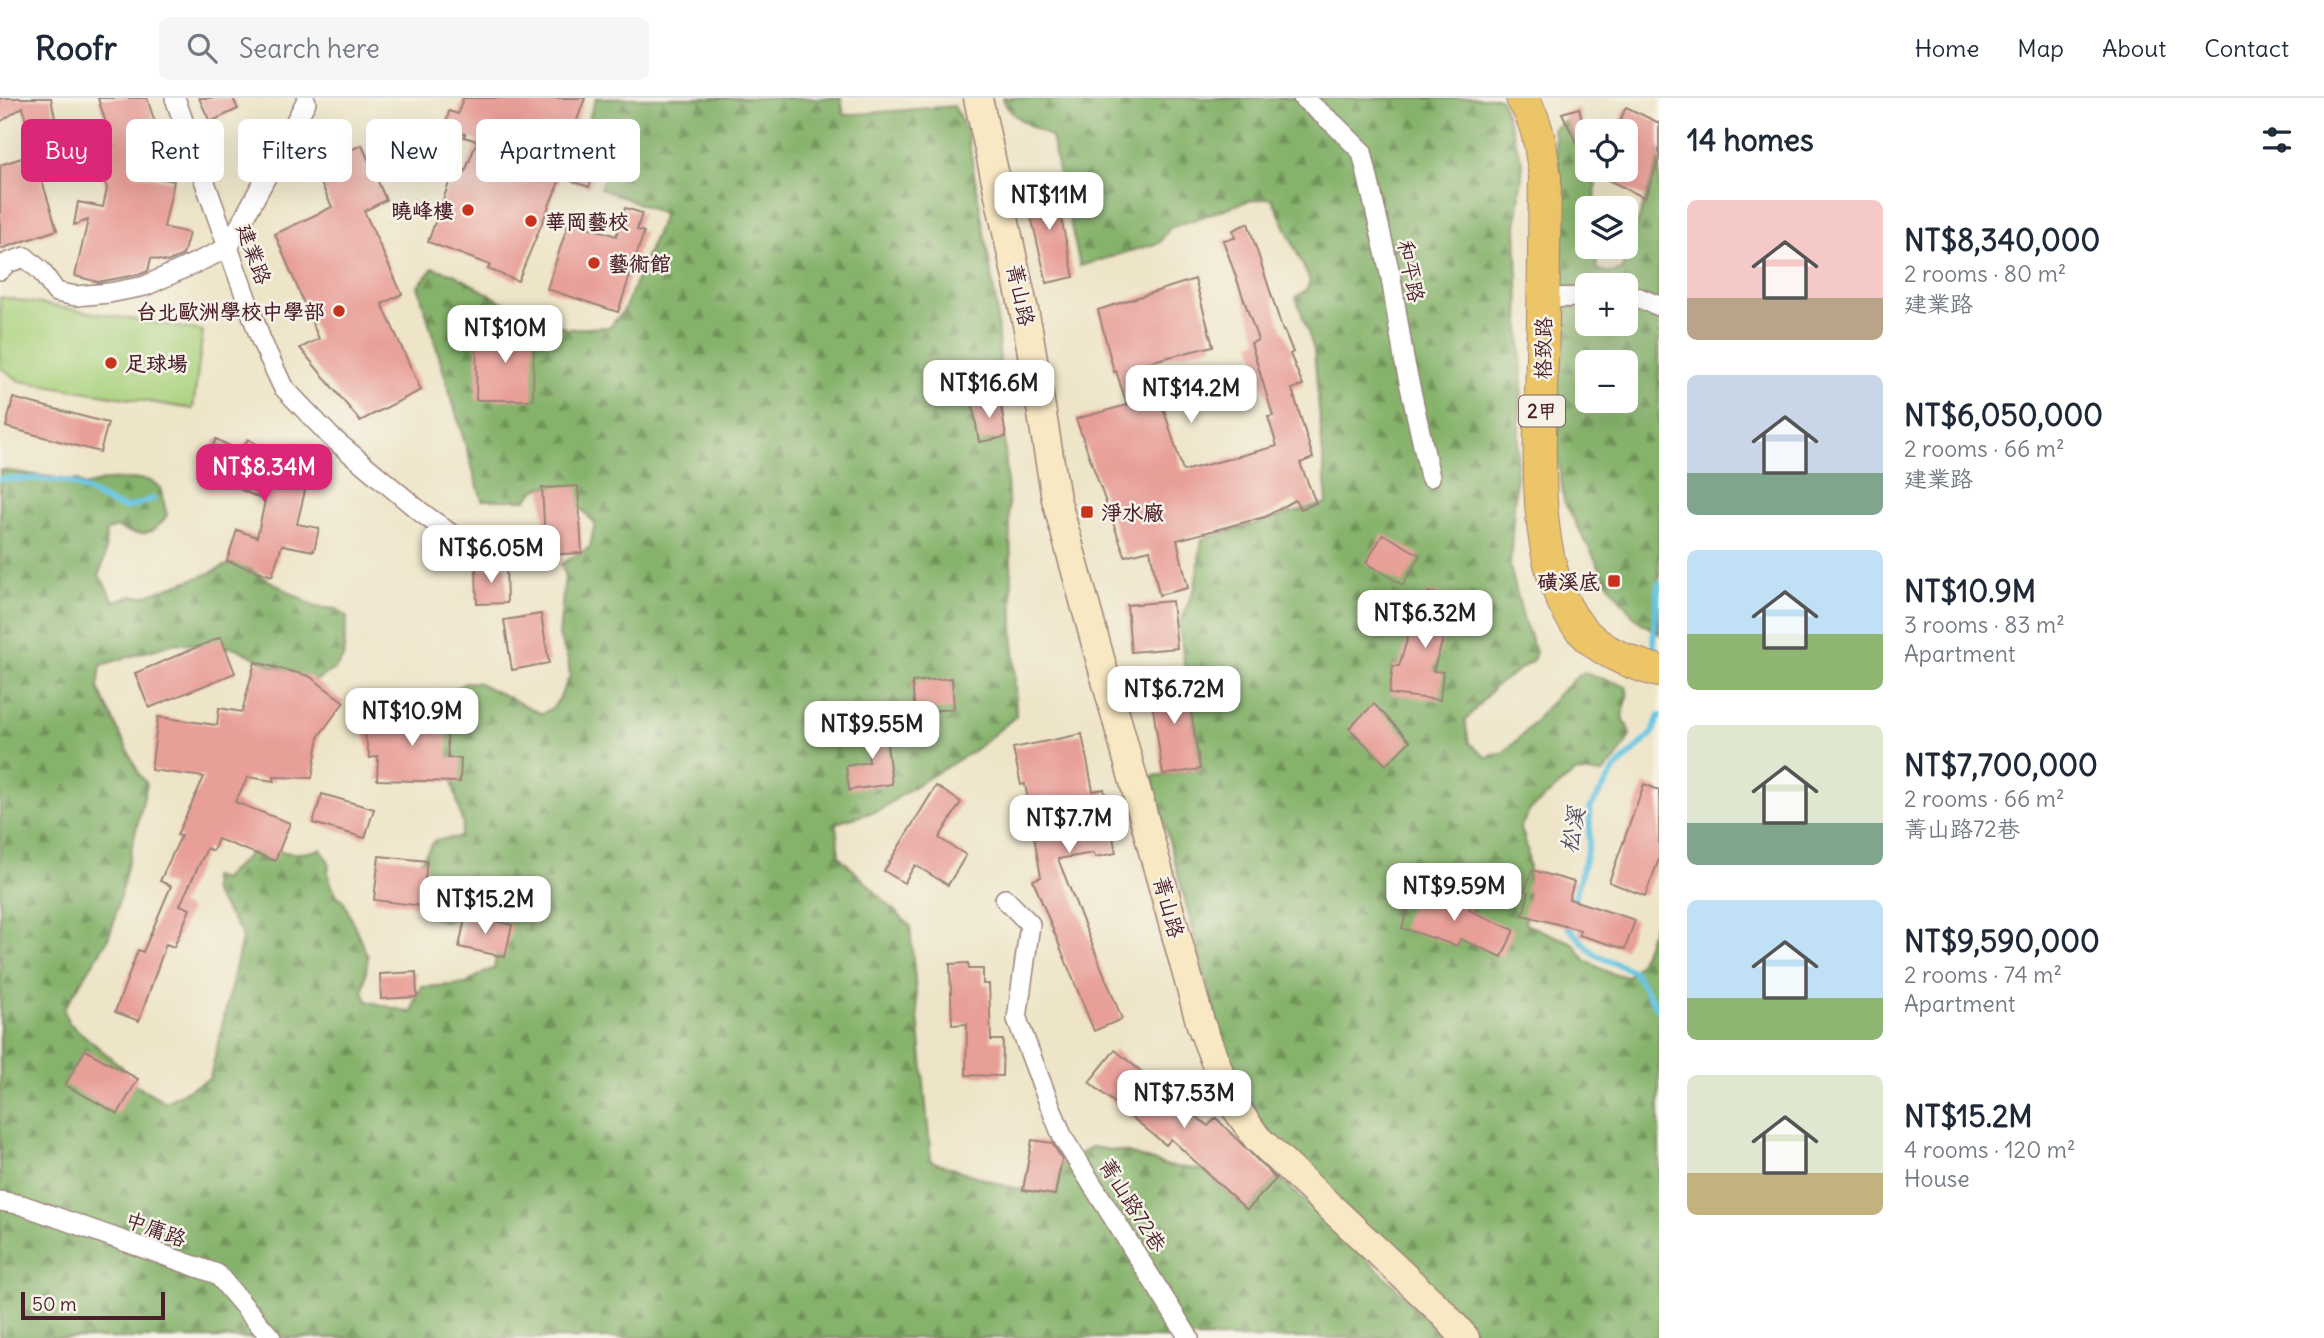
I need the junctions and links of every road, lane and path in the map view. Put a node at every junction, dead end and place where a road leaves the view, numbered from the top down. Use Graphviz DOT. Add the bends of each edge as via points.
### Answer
graph roads {
  1 [pos="175,98"];
  2 [pos="978,98"];
  3 [pos="1303,98"];
  4 [pos="1521,98"];
  5 [pos="306,102"];
  6 [pos="228,248"];
  7 [pos="0,270"];
  8 [pos="1638,297"];
  9 [pos="1544,298"];
  10 [pos="1575,298"];
  11 [pos="1659,306"];
  12 [pos="1430,477"];
  13 [pos="470,548"];
  14 [pos="1659,671"];
  15 [pos="1005,899"];
  16 [pos="0,1201"];
  17 [pos="271,1338"];
  18 [pos="1189,1338"];
  19 [pos="1465,1338"];
  1 -- 6 [label="street, 建業路"];
  2 -- 19 [label="street, 菁山路" via="1028,329 1056,499 1201,1025 1230,1100 1258,1138"];
  3 -- 12 [label="street, 和平路" via="1362,152"];
  4 -- 9 [label="main road, 格致路 / 2甲" via="1539,135 1545,177"];
  5 -- 6 [label="street"];
  6 -- 7 [label="street" via="145,286 109,293 76,296 56,292 25,257"];
  6 -- 13 [label="street, 建業路" via="283,387 331,437"];
  8 -- 11 [label="street"];
  9 -- 10 [label="street"];
  9 -- 14 [label="main road, 格致路 / 2甲" via="1540,485 1555,583 1572,617 1595,643 1629,663"];
  15 -- 18 [label="street, 菁山路72巷" via="1030,924 1017,1018 1063,1138"];
  16 -- 17 [label="street, 中庸路" via="217,1274"];
}
